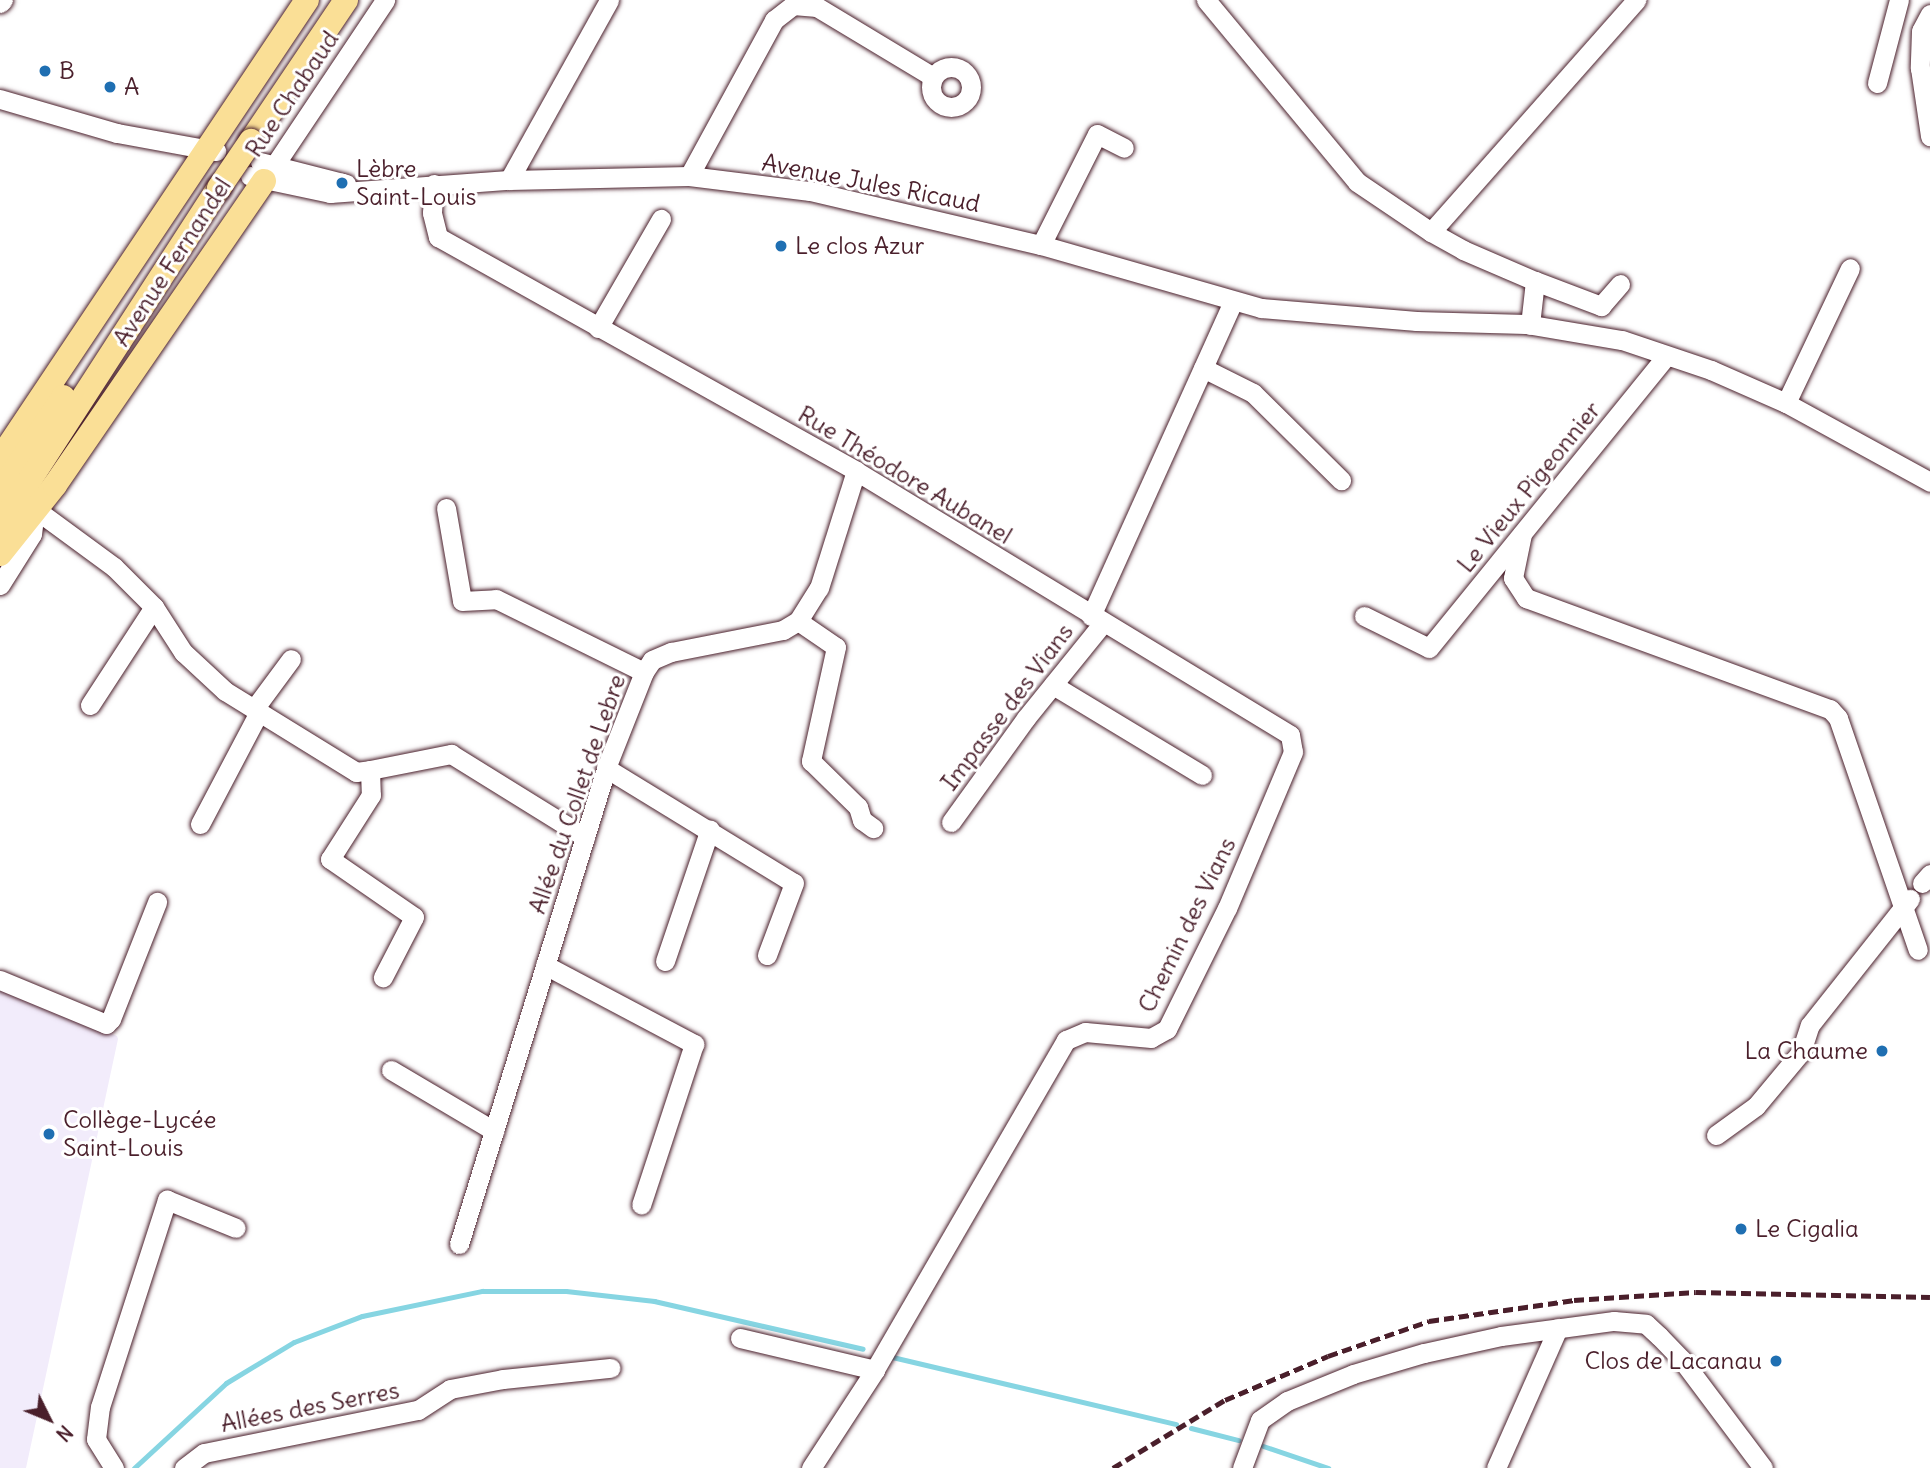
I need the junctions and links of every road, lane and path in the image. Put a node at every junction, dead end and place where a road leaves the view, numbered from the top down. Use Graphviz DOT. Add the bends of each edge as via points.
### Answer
graph roads {
  1 [pos="307,0"];
  2 [pos="330,0"];
  3 [pos="346,0"];
  4 [pos="385,0"];
  5 [pos="609,0"];
  6 [pos="1206,0"];
  7 [pos="1636,0"];
  8 [pos="1899,0"];
  9 [pos="1922,0"];
  10 [pos="1930,5"];
  11 [pos="1930,14"];
  12 [pos="933,77"];
  13 [pos="1877,83"];
  14 [pos="0,99"];
  15 [pos="1930,136"];
  16 [pos="1124,148"];
  17 [pos="256,160"];
  18 [pos="210,166"];
  19 [pos="689,176"];
  20 [pos="509,180"];
  21 [pos="434,184"];
  22 [pos="661,219"];
  23 [pos="1431,232"];
  24 [pos="1041,245"];
  25 [pos="1850,268"];
  26 [pos="1535,281"];
  27 [pos="1620,284"];
  28 [pos="1233,302"];
  29 [pos="1530,325"];
  30 [pos="598,328"];
  31 [pos="1666,356"];
  32 [pos="1203,368"];
  33 [pos="1786,403"];
  34 [pos="0,459"];
  35 [pos="856,471"];
  36 [pos="1341,480"];
  37 [pos="1930,482"];
  38 [pos="0,492"];
  39 [pos="446,508"];
  40 [pos="35,509"];
  41 [pos="0,526"];
  42 [pos="1522,534"];
  43 [pos="0,554"];
  44 [pos="0,586"];
  45 [pos="154,607"];
  46 [pos="1364,616"];
  47 [pos="1097,619"];
  48 [pos="798,621"];
  49 [pos="291,659"];
  50 [pos="644,672"];
  51 [pos="1053,685"];
  52 [pos="90,705"];
  53 [pos="257,710"];
  54 [pos="606,768"];
  55 [pos="370,770"];
  56 [pos="1202,775"];
  57 [pos="951,822"];
  58 [pos="200,824"];
  59 [pos="873,828"];
  60 [pos="710,830"];
  61 [pos="584,837"];
  62 [pos="1916,890"];
  63 [pos="157,902"];
  64 [pos="1918,950"];
  65 [pos="767,955"];
  66 [pos="665,961"];
  67 [pos="545,965"];
  68 [pos="383,977"];
  69 [pos="0,980"];
  70 [pos="391,1070"];
  71 [pos="494,1131"];
  72 [pos="1716,1135"];
  73 [pos="641,1205"];
  74 [pos="236,1228"];
  75 [pos="459,1244"];
  76 [pos="1558,1328"];
  77 [pos="740,1338"];
  78 [pos="610,1368"];
  79 [pos="875,1370"];
  80 [pos="114,1468"];
  81 [pos="184,1468"];
  82 [pos="811,1468"];
  83 [pos="1242,1468"];
  84 [pos="1496,1468"];
  85 [pos="1763,1468"];
  1 -- 18 [label="main road"];
  2 -- 17 [label="main road, Avenue Fernandel"];
  3 -- 17 [label="main road, Avenue Fernandel"];
  4 -- 17 [label="street, Rue Chabaud"];
  5 -- 20 [label="street"];
  6 -- 23 [label="street" via="1357,181"];
  7 -- 23 [label="street"];
  8 -- 13 [label="street"];
  9 -- 10 [label="street"];
  11 -- 15 [label="street" via="1921,31 1920,68"];
  12 -- 19 [label="street" via="817,7 793,5 774,20"];
  14 -- 18 [label="street" via="137,137"];
  16 -- 24 [label="street" via="1097,134"];
  17 -- 18 [label="main road, Avenue Fernandel, bridge"];
  17 -- 21 [label="street, Avenue Jules Ricaud" via="330,193"];
  17 -- 40 [label="main road" via="147,354"];
  18 -- 34 [label="main road"];
  18 -- 38 [label="main road, Avenue Fernandel"];
  18 -- 41 [label="main road, Avenue Fernandel"];
  19 -- 20 [label="street, Avenue Jules Ricaud"];
  19 -- 24 [label="street, Avenue Jules Ricaud" via="810,191"];
  20 -- 21 [label="street, Avenue Jules Ricaud"];
  21 -- 30 [label="street, Rue Théodore Aubanel" via="432,213 438,237"];
  22 -- 30 [label="street"];
  23 -- 26 [label="street"];
  24 -- 28 [label="street, Avenue Jules Ricaud"];
  25 -- 33 [label="street"];
  26 -- 27 [label="street" via="1601,306"];
  26 -- 29 [label="street"];
  28 -- 29 [label="street, Avenue Jules Ricaud" via="1416,321"];
  28 -- 32 [label="street"];
  29 -- 31 [label="street, Avenue Jules Ricaud" via="1622,340"];
  30 -- 35 [label="street, Rue Théodore Aubanel"];
  31 -- 33 [label="street, Avenue Jules Ricaud"];
  31 -- 42 [label="street, Le Vieux Pigeonnier"];
  32 -- 36 [label="street" via="1253,393"];
  32 -- 47 [label="street"];
  33 -- 37 [label="street, Avenue Jules Ricaud"];
  35 -- 47 [label="street, Rue Théodore Aubanel"];
  35 -- 48 [label="street" via="819,589"];
  39 -- 50 [label="street" via="462,601 496,599"];
  40 -- 43 [label="main road"];
  40 -- 44 [label="street" via="32,534"];
  40 -- 45 [label="street" via="114,567"];
  42 -- 46 [label="street, Le Vieux Pigeonnier" via="1429,648"];
  42 -- 62 [label="street" via="1513,578 1526,598 1830,709"];
  45 -- 52 [label="street"];
  45 -- 53 [label="street" via="183,652 225,691"];
  47 -- 51 [label="street, Impasse des Vians"];
  47 -- 79 [label="street, Chemin des Vians" via="1290,735 1293,752 1227,908 1167,1029 1151,1038 1085,1032 1066,1040"];
  48 -- 50 [label="street, Allée du Collet de Lebre" via="783,630 671,652 652,660"];
  48 -- 59 [label="street" via="836,647 811,761"];
  49 -- 53 [label="street"];
  50 -- 54 [label="street, Allée du Collet de Lebre"];
  51 -- 56 [label="street"];
  51 -- 57 [label="street, Impasse des Vians"];
  53 -- 55 [label="street" via="356,772"];
  53 -- 58 [label="street"];
  54 -- 60 [label="street"];
  54 -- 61 [label="street, Allée du Collet de Lebre"];
  55 -- 61 [label="street" via="451,754"];
  55 -- 68 [label="street" via="371,795 330,859 414,917"];
  60 -- 65 [label="street" via="794,883"];
  60 -- 66 [label="street"];
  61 -- 67 [label="street, Allée du Collet de Lebre"];
  62 -- 64 [label="street"];
  62 -- 72 [label="street" via="1810,1025 1801,1052 1756,1106"];
  63 -- 69 [label="street" via="106,1024"];
  67 -- 71 [label="street, Allée du Collet de Lebre"];
  67 -- 73 [label="street" via="694,1044"];
  70 -- 71 [label="street"];
  71 -- 75 [label="street, Allée du Collet de Lebre"];
  74 -- 80 [label="street" via="167,1200 100,1407 96,1439"];
  76 -- 83 [label="street" via="1424,1353 1353,1374 1287,1401 1260,1420"];
  76 -- 84 [label="street"];
  76 -- 85 [label="street" via="1615,1321 1646,1324 1682,1360"];
  77 -- 79 [label="street"];
  78 -- 81 [label="street, Allées des Serres" via="450,1389 418,1410 204,1453"];
  79 -- 82 [label="street, Chemin des Vians"];
}
